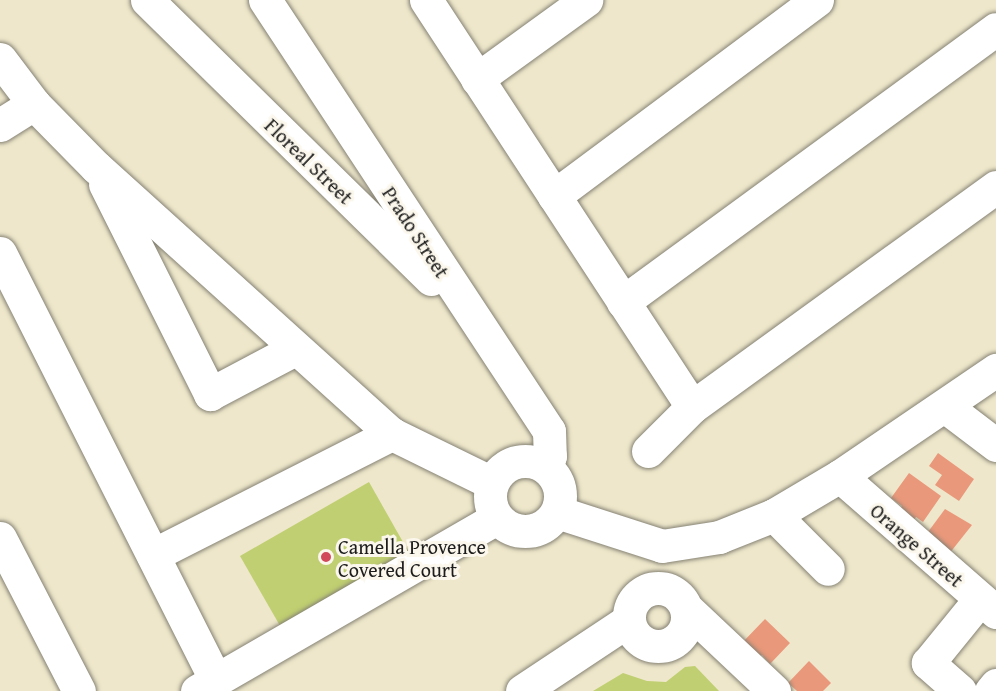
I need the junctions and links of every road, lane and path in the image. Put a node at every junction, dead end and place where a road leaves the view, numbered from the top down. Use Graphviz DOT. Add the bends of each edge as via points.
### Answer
graph roads {
  1 [pos="147,0"];
  2 [pos="265,0"];
  3 [pos="426,0"];
  4 [pos="817,0"];
  5 [pos="579,2"];
  6 [pos="996,28"];
  7 [pos="0,59"];
  8 [pos="477,79"];
  9 [pos="34,104"];
  10 [pos="0,125"];
  11 [pos="96,166"];
  12 [pos="996,187"];
  13 [pos="554,196"];
  14 [pos="0,253"];
  15 [pos="623,302"];
  16 [pos="474,320"];
  17 [pos="296,349"];
  18 [pos="996,370"];
  19 [pos="692,406"];
  20 [pos="946,408"];
  21 [pos="392,434"];
  22 [pos="996,445"];
  23 [pos="648,451"];
  24 [pos="545,467"];
  25 [pos="840,476"];
  26 [pos="492,483"];
  27 [pos="557,512"];
  28 [pos="774,515"];
  29 [pos="497,518"];
  30 [pos="0,538"];
  31 [pos="662,546"];
  32 [pos="153,555"];
  33 [pos="828,569"];
  34 [pos="674,598"];
  35 [pos="988,606"];
  36 [pos="629,620"];
  37 [pos="996,685"];
  38 [pos="206,686"];
  39 [pos="79,691"];
  40 [pos="522,691"];
  41 [pos="774,691"];
  42 [pos="960,691"];
  43 [pos="992,691"];
  1 -- 16 [label="street, Floreal Street"];
  2 -- 16 [label="street, Prado Street"];
  3 -- 8 [label="street"];
  4 -- 13 [label="street"];
  5 -- 8 [label="street"];
  6 -- 15 [label="street"];
  7 -- 9 [label="street"];
  8 -- 13 [label="street"];
  9 -- 10 [label="street"];
  9 -- 11 [label="street"];
  11 -- 17 [label="street"];
  11 -- 17 [label="street" via="210,394"];
  12 -- 19 [label="street"];
  13 -- 15 [label="street"];
  14 -- 32 [label="street"];
  15 -- 19 [label="street"];
  16 -- 24 [label="street, Prado Street" via="549,431 550,456"];
  17 -- 21 [label="street"];
  18 -- 20 [label="street"];
  19 -- 23 [label="street"];
  20 -- 22 [label="street"];
  20 -- 25 [label="street"];
  21 -- 26 [label="street"];
  21 -- 32 [label="street"];
  24 -- 26 [label="street" via="520,461 499,472"];
  24 -- 27 [label="street" via="559,487"];
  25 -- 28 [label="street"];
  25 -- 35 [label="street, Orange Street"];
  26 -- 29 [label="street" via="490,495"];
  27 -- 29 [label="street" via="549,522 527,532 515,530"];
  27 -- 31 [label="street"];
  28 -- 31 [label="street" via="719,537"];
  28 -- 33 [label="street"];
  29 -- 38 [label="street"];
  30 -- 39 [label="street"];
  31 -- 34 [label="street"];
  32 -- 38 [label="street"];
  34 -- 36 [label="street" via="641,593 631,605"];
  34 -- 36 [label="street" via="686,627 674,643 645,644 631,630"];
  34 -- 41 [label="street"];
  35 -- 42 [label="street" via="928,663"];
  36 -- 40 [label="street"];
  37 -- 43 [label="street"];
}
